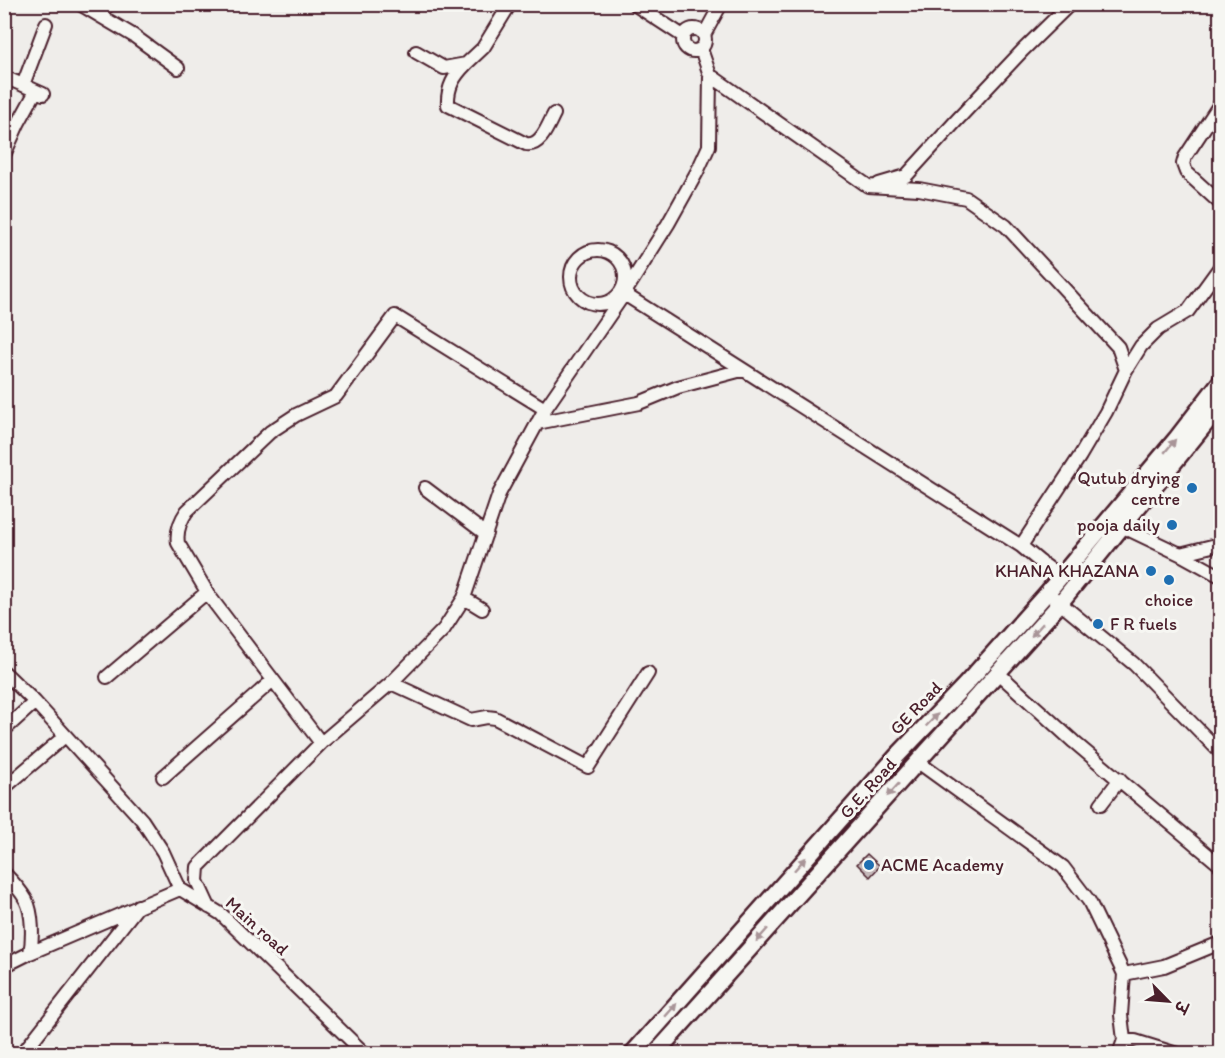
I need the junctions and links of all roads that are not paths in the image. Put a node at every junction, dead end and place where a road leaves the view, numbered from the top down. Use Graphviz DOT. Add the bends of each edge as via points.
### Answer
graph roads {
  1 [pos="80,4"];
  2 [pos="109,4"];
  3 [pos="510,4"];
  4 [pos="634,4"];
  5 [pos="721,4"];
  6 [pos="1070,4"];
  7 [pos="99,15"];
  8 [pos="46,24"];
  9 [pos="704,35"];
  10 [pos="683,36"];
  11 [pos="701,49"];
  12 [pos="416,52"];
  13 [pos="466,64"];
  14 [pos="178,68"];
  15 [pos="710,75"];
  16 [pos="4,77"];
  17 [pos="23,85"];
  18 [pos="1221,104"];
  19 [pos="554,114"];
  20 [pos="4,155"];
  21 [pos="868,186"];
  22 [pos="1221,203"];
  23 [pos="648,256"];
  24 [pos="622,264"];
  25 [pos="1221,267"];
  26 [pos="622,293"];
  27 [pos="591,304"];
  28 [pos="601,329"];
  29 [pos="742,370"];
  30 [pos="1126,370"];
  31 [pos="1221,382"];
  32 [pos="1221,406"];
  33 [pos="545,409"];
  34 [pos="537,423"];
  35 [pos="425,488"];
  36 [pos="1109,519"];
  37 [pos="1124,527"];
  38 [pos="486,534"];
  39 [pos="1221,544"];
  40 [pos="1021,546"];
  41 [pos="1180,554"];
  42 [pos="1221,576"];
  43 [pos="1061,577"];
  44 [pos="207,592"];
  45 [pos="1047,593"];
  46 [pos="464,598"];
  47 [pos="1060,604"];
  48 [pos="482,609"];
  49 [pos="4,672"];
  50 [pos="648,673"];
  51 [pos="998,673"];
  52 [pos="107,677"];
  53 [pos="273,680"];
  54 [pos="391,683"];
  55 [pos="35,702"];
  56 [pos="4,730"];
  57 [pos="65,736"];
  58 [pos="321,743"];
  59 [pos="1221,752"];
  60 [pos="918,762"];
  61 [pos="163,777"];
  62 [pos="1120,779"];
  63 [pos="4,788"];
  64 [pos="1101,804"];
  65 [pos="1221,865"];
  66 [pos="4,873"];
  67 [pos="180,889"];
  68 [pos="138,905"];
  69 [pos="209,907"];
  70 [pos="1221,943"];
  71 [pos="30,953"];
  72 [pos="4,966"];
  73 [pos="1124,974"];
  74 [pos="1130,1041"];
  75 [pos="22,1053"];
  76 [pos="365,1053"];
  77 [pos="632,1053"];
  78 [pos="656,1053"];
  79 [pos="1119,1053"];
  80 [pos="1177,1053"];
  1 -- 7 [label="street"];
  2 -- 7 [label="street"];
  3 -- 13 [label="street" via="483,48"];
  4 -- 10 [label="street"];
  5 -- 9 [label="street"];
  6 -- 21 [label="street" via="906,176"];
  7 -- 14 [label="street"];
  8 -- 17 [label="street"];
  9 -- 10 [label="street" via="692,29"];
  9 -- 11 [label="street"];
  10 -- 11 [label="street" via="687,50"];
  11 -- 15 [label="street"];
  12 -- 13 [label="street" via="444,68"];
  13 -- 19 [label="street" via="447,92 448,105 531,145 538,142"];
  15 -- 21 [label="street"];
  15 -- 23 [label="street" via="709,146"];
  16 -- 17 [label="street"];
  17 -- 20 [label="street" via="40,92 18,124"];
  18 -- 22 [label="street" via="1183,164 1186,172"];
  21 -- 30 [label="street" via="919,189 966,198 1006,226 1118,347"];
  23 -- 24 [label="street"];
  23 -- 26 [label="street"];
  24 -- 26 [label="street"];
  24 -- 27 [label="street" via="602,250 579,258 573,266 572,284 582,300"];
  25 -- 30 [label="street" via="1188,311 1158,329"];
  26 -- 27 [label="street" via="610,302"];
  26 -- 28 [label="street"];
  26 -- 29 [label="street"];
  27 -- 28 [label="street"];
  28 -- 33 [label="street"];
  29 -- 34 [label="street" via="678,387 639,403"];
  29 -- 40 [label="street"];
  30 -- 40 [label="street" via="1080,456"];
  36 -- 31 [label="main road, GE Road, one-way"];
  32 -- 37 [label="main road, G.E. Road"];
  33 -- 34 [label="street"];
  33 -- 44 [label="street" via="394,316 336,396 270,432 180,520 178,543"];
  34 -- 38 [label="street" via="499,494"];
  35 -- 38 [label="street"];
  36 -- 37 [label="street"];
  36 -- 43 [label="main road, GE Road"];
  37 -- 41 [label="street"];
  37 -- 47 [label="main road, G.E. Road"];
  38 -- 46 [label="street"];
  39 -- 41 [label="street"];
  40 -- 43 [label="street"];
  41 -- 42 [label="street"];
  43 -- 45 [label="main road, GE Road"];
  44 -- 52 [label="street"];
  44 -- 53 [label="street"];
  45 -- 47 [label="street"];
  77 -- 45 [label="main road, GE Road, one-way"];
  46 -- 48 [label="street"];
  46 -- 54 [label="street" via="444,629"];
  47 -- 51 [label="main road, G.E. Road, one-way"];
  47 -- 59 [label="street" via="1134,664"];
  49 -- 55 [label="street"];
  50 -- 54 [label="street" via="588,767 495,717 471,720"];
  51 -- 60 [label="main road, G.E. Road"];
  51 -- 62 [label="street"];
  53 -- 58 [label="street"];
  53 -- 61 [label="street"];
  54 -- 58 [label="street"];
  55 -- 56 [label="street"];
  55 -- 57 [label="street"];
  57 -- 63 [label="street"];
  57 -- 67 [label="street" via="142,820"];
  58 -- 69 [label="street" via="198,867 197,881"];
  60 -- 73 [label="street" via="1063,867 1089,901"];
  60 -- 78 [label="main road, G.E. Road, one-way"];
  62 -- 64 [label="street"];
  62 -- 65 [label="street"];
  66 -- 71 [label="street" via="27,902 32,926"];
  67 -- 68 [label="street"];
  67 -- 69 [label="street, Main road"];
  68 -- 71 [label="street"];
  68 -- 75 [label="street"];
  69 -- 76 [label="street, Main road" via="221,914"];
  70 -- 73 [label="street" via="1164,966"];
  71 -- 72 [label="street"];
  73 -- 79 [label="street" via="1124,1040"];
  74 -- 80 [label="street"];
}
